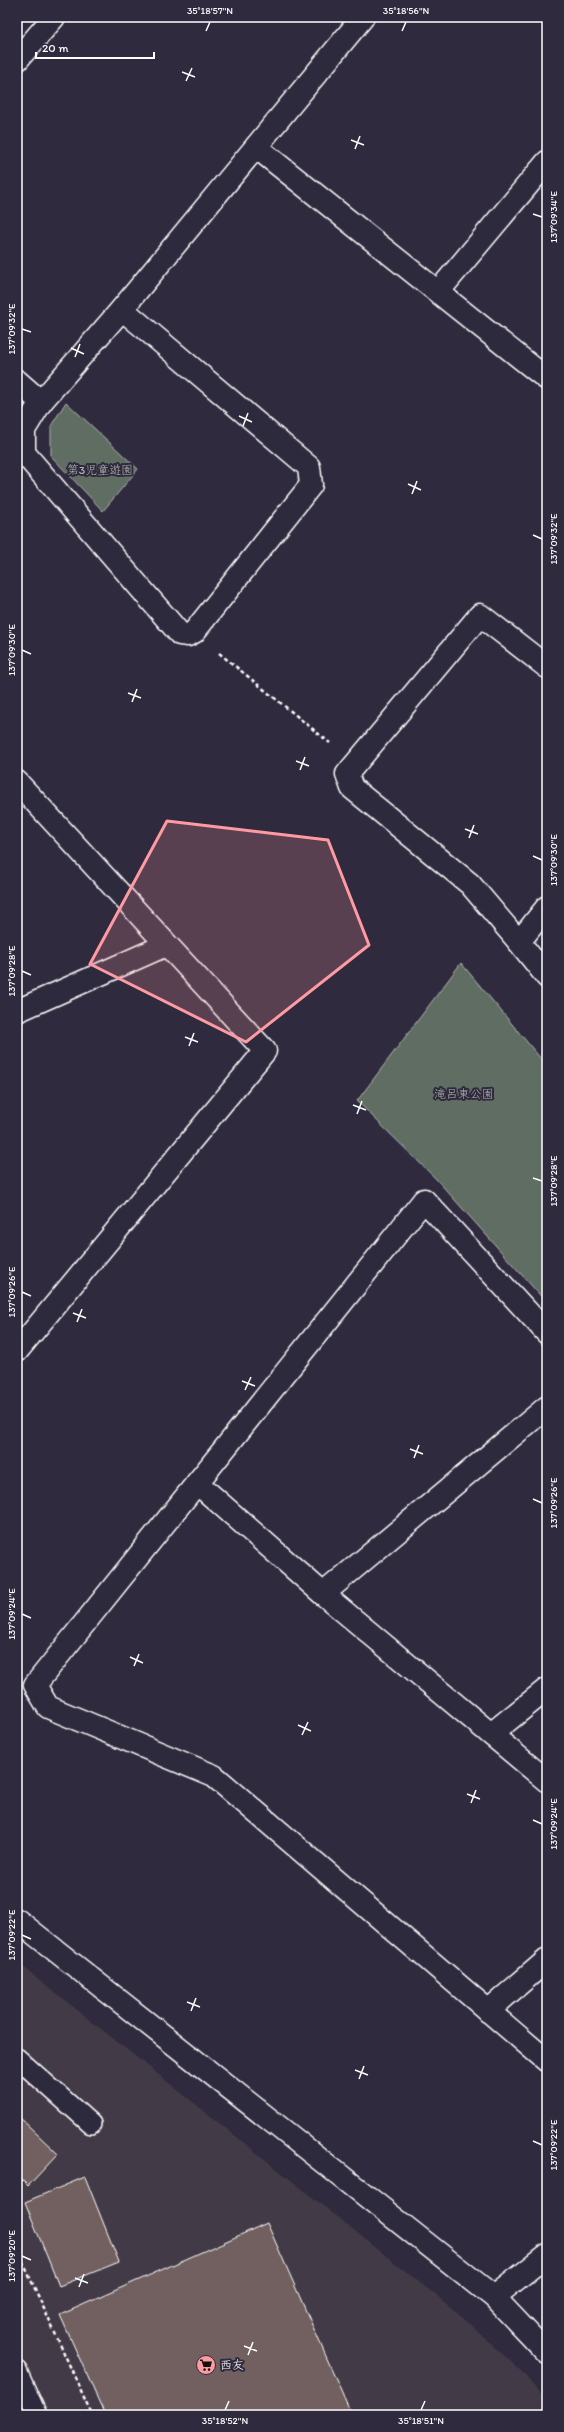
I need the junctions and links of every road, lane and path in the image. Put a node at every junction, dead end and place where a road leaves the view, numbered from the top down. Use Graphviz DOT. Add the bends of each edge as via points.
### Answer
graph roads {
  1 [pos="54,17"];
  2 [pos="363,17"];
  3 [pos="17,60"];
  4 [pos="256,147"];
  5 [pos="547,162"];
  6 [pos="438,292"];
  7 [pos="122,309"];
  8 [pos="547,379"];
  9 [pos="17,380"];
  10 [pos="41,402"];
  11 [pos="194,632"];
  12 [pos="547,667"];
  13 [pos="355,763"];
  14 [pos="17,782"];
  15 [pos="547,908"];
  16 [pos="519,942"];
  17 [pos="166,945"];
  18 [pos="547,977"];
  19 [pos="17,1011"];
  20 [pos="547,1333"];
  21 [pos="17,1351"];
  22 [pos="547,1407"];
  23 [pos="197,1483"];
  24 [pos="323,1594"];
  25 [pos="547,1688"];
  26 [pos="491,1734"];
  27 [pos="547,1781"];
  28 [pos="17,1920"];
  29 [pos="547,1960"];
  30 [pos="488,2011"];
  31 [pos="17,2058"];
  32 [pos="547,2061"];
  33 [pos="91,2124"];
  34 [pos="17,2249"];
  35 [pos="547,2255"];
  36 [pos="494,2297"];
  37 [pos="547,2353"];
  38 [pos="17,2371"];
  39 [pos="37,2415"];
  40 [pos="92,2415"];
  1 -- 3 [label="street"];
  2 -- 4 [label="street"];
  4 -- 6 [label="street"];
  4 -- 7 [label="street"];
  5 -- 6 [label="street"];
  6 -- 8 [label="street"];
  7 -- 10 [label="street"];
  7 -- 11 [label="street" via="308,467 311,485"];
  9 -- 10 [label="street"];
  10 -- 11 [label="street" via="24,430 24,453 180,634 188,636"];
  11 -- 13 [label="path"];
  12 -- 13 [label="street" via="480,615"];
  13 -- 16 [label="street" via="347,774 352,788 470,884"];
  14 -- 17 [label="street"];
  15 -- 16 [label="street"];
  16 -- 18 [label="street"];
  17 -- 19 [label="street"];
  17 -- 21 [label="street" via="265,1051"];
  20 -- 23 [label="street" via="424,1200"];
  22 -- 24 [label="street"];
  23 -- 24 [label="street"];
  23 -- 30 [label="street" via="34,1685 48,1707 214,1776"];
  24 -- 26 [label="street"];
  25 -- 26 [label="street"];
  26 -- 27 [label="street"];
  28 -- 36 [label="street"];
  29 -- 30 [label="street"];
  30 -- 32 [label="street"];
  31 -- 33 [label="lane"];
  34 -- 40 [label="path"];
  35 -- 36 [label="street"];
  36 -- 37 [label="street"];
  38 -- 39 [label="lane"];
}
